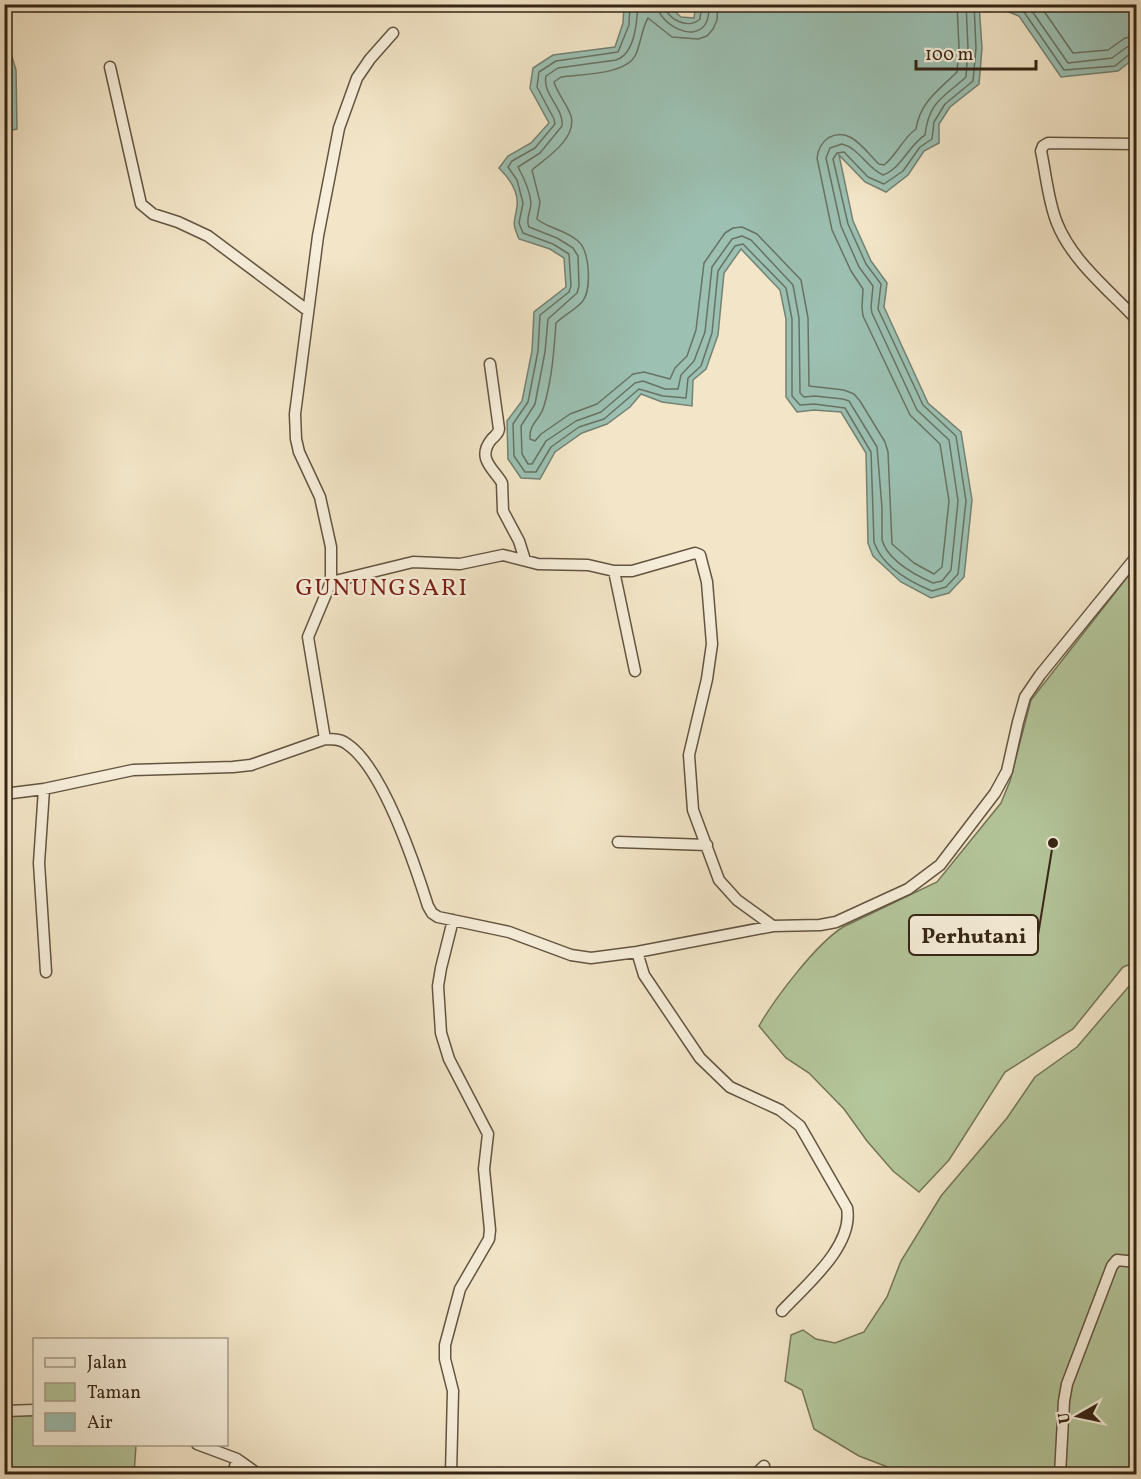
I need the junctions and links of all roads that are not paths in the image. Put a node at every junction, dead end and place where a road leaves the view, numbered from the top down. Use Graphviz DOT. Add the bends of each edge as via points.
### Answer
graph roads {
  1 [pos="393,33"];
  2 [pos="110,67"];
  3 [pos="1137,144"];
  4 [pos="307,310"];
  5 [pos="1137,318"];
  6 [pos="490,364"];
  7 [pos="1137,557"];
  8 [pos="525,560"];
  9 [pos="614,570"];
  10 [pos="331,582"];
  11 [pos="635,671"];
  12 [pos="325,739"];
  13 [pos="44,789"];
  14 [pos="4,794"];
  15 [pos="618,842"];
  16 [pos="707,845"];
  17 [pos="453,920"];
  18 [pos="773,926"];
  19 [pos="637,952"];
  20 [pos="46,972"];
  21 [pos="1137,1262"];
  22 [pos="782,1311"];
  23 [pos="4,1410"];
  24 [pos="33,1410"];
  25 [pos="202,1446"];
  26 [pos="237,1459"];
  27 [pos="233,1474"];
  28 [pos="258,1474"];
  29 [pos="451,1474"];
  30 [pos="1060,1474"];
  1 -- 4 [label="street" via="357,78 339,128"];
  2 -- 4 [label="street" via="141,204 153,214 208,236"];
  3 -- 5 [label="street" via="1048,143 1041,151 1061,233 1086,266"];
  4 -- 10 [label="street" via="295,426 299,452 320,498 327,525"];
  6 -- 8 [label="street" via="499,429 486,458 502,483 503,511"];
  7 -- 18 [label="street" via="1040,675 1023,703 1004,778 940,865 908,889 836,922"];
  8 -- 9 [label="street"];
  8 -- 10 [label="street" via="503,555 460,564 413,562"];
  9 -- 11 [label="street"];
  9 -- 16 [label="street" via="632,571 695,553 703,559 712,644 689,769 693,810"];
  10 -- 12 [label="street" via="308,637"];
  12 -- 13 [label="street" via="251,765 133,771"];
  12 -- 17 [label="street" via="345,742 353,748 377,779 432,913"];
  13 -- 14 [label="street"];
  13 -- 20 [label="street" via="39,863"];
  15 -- 16 [label="street"];
  16 -- 18 [label="street" via="719,880 737,900"];
  17 -- 19 [label="street" via="509,932 583,958"];
  17 -- 29 [label="street" via="438,986 441,1033 449,1059 488,1134 484,1169 490,1230 489,1239 460,1289 445,1345 453,1391"];
  18 -- 19 [label="street"];
  19 -- 22 [label="street" via="644,975 700,1058 730,1087 780,1110 800,1126 847,1208 847,1226 835,1252"];
  21 -- 30 [label="street" via="1117,1260 1112,1266 1076,1358 1064,1401"];
  23 -- 24 [label="street"];
  25 -- 26 [label="street"];
  26 -- 27 [label="street"];
  26 -- 28 [label="street"];
}
